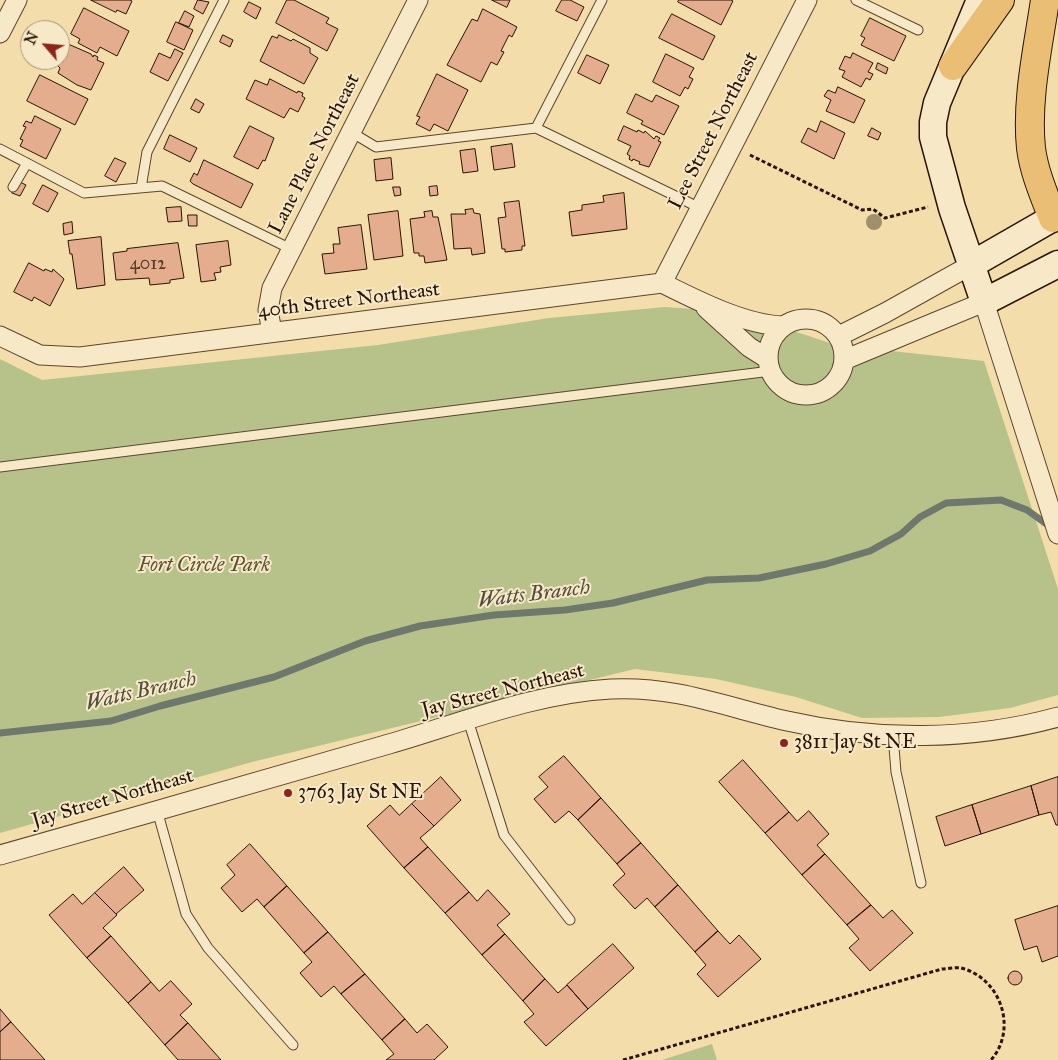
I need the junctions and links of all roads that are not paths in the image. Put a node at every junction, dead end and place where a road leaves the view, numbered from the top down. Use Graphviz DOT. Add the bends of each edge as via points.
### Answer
graph roads {
  1 [pos="17,0"];
  2 [pos="224,0"];
  3 [pos="418,0"];
  4 [pos="602,0"];
  5 [pos="807,0"];
  6 [pos="856,0"];
  7 [pos="980,0"];
  8 [pos="1000,0"];
  9 [pos="1045,0"];
  10 [pos="918,30"];
  11 [pos="0,33"];
  12 [pos="953,66"];
  13 [pos="536,128"];
  14 [pos="351,132"];
  15 [pos="0,149"];
  16 [pos="27,163"];
  17 [pos="13,187"];
  18 [pos="141,188"];
  19 [pos="700,208"];
  20 [pos="1056,220"];
  21 [pos="292,249"];
  22 [pos="1058,264"];
  23 [pos="971,265"];
  24 [pos="662,283"];
  25 [pos="984,302"];
  26 [pos="702,303"];
  27 [pos="783,326"];
  28 [pos="272,332"];
  29 [pos="0,336"];
  30 [pos="838,336"];
  31 [pos="844,360"];
  32 [pos="769,365"];
  33 [pos="0,467"];
  34 [pos="1058,534"];
  35 [pos="1058,717"];
  36 [pos="468,720"];
  37 [pos="893,735"];
  38 [pos="156,810"];
  39 [pos="0,855"];
  40 [pos="920,883"];
  41 [pos="570,920"];
  42 [pos="293,1045"];
  1 -- 11 [label="street"];
  2 -- 18 [label="lane" via="147,152"];
  3 -- 14 [label="street, Lane Place Northeast"];
  4 -- 13 [label="lane"];
  5 -- 19 [label="street, Lee Street Northeast"];
  6 -- 10 [label="lane"];
  7 -- 12 [label="main road"];
  8 -- 12 [label="highway"];
  9 -- 20 [label="highway" via="1032,91 1031,148 1040,184"];
  12 -- 23 [label="main road" via="937,103 933,137"];
  13 -- 14 [label="lane" via="376,147"];
  13 -- 19 [label="lane"];
  14 -- 21 [label="street, Lane Place Northeast"];
  15 -- 16 [label="lane"];
  16 -- 17 [label="lane"];
  16 -- 18 [label="lane" via="84,193"];
  18 -- 21 [label="lane" via="162,186"];
  19 -- 24 [label="street, Lee Street Northeast"];
  20 -- 23 [label="main road"];
  21 -- 28 [label="street, Lane Place Northeast" via="270,295 268,310"];
  22 -- 25 [label="main road"];
  23 -- 25 [label="main road"];
  23 -- 30 [label="street"];
  24 -- 26 [label="street"];
  24 -- 28 [label="street, 40th Street Northeast"];
  25 -- 31 [label="street"];
  25 -- 34 [label="street"];
  26 -- 27 [label="street" via="768,326"];
  26 -- 32 [label="street"];
  27 -- 30 [label="street" via="794,320 818,320 830,326"];
  27 -- 32 [label="street" via="769,347"];
  28 -- 29 [label="street, 40th Street Northeast" via="72,358 40,355"];
  30 -- 31 [label="street" via="844,348"];
  31 -- 32 [label="street" via="834,384 811,395 787,390 777,382"];
  32 -- 33 [label="lane"];
  35 -- 37 [label="street, Jay Street Northeast" via="990,730"];
  36 -- 37 [label="street, Jay Street Northeast" via="561,695 638,689 690,694 817,727"];
  36 -- 38 [label="street, Jay Street Northeast"];
  36 -- 41 [label="lane" via="504,835"];
  37 -- 40 [label="lane" via="896,772"];
  38 -- 39 [label="street, Jay Street Northeast"];
  38 -- 42 [label="lane" via="186,914 208,948"];
}
